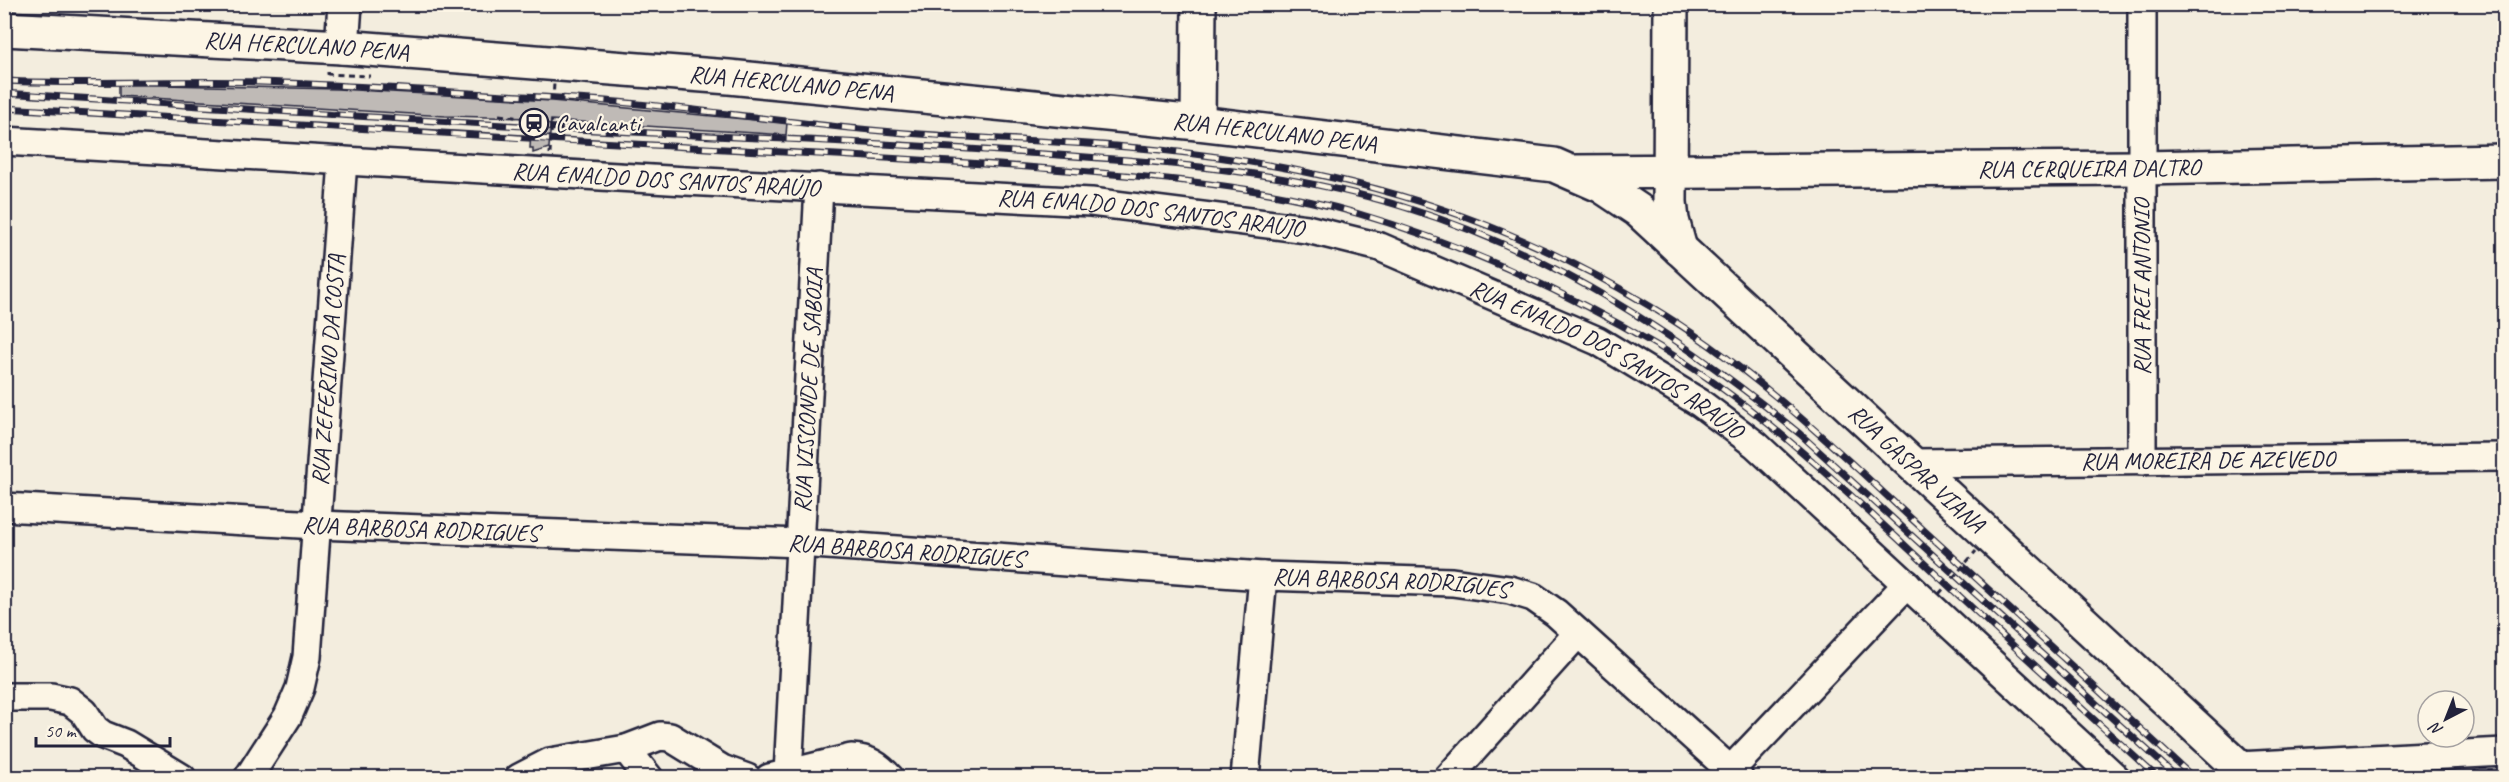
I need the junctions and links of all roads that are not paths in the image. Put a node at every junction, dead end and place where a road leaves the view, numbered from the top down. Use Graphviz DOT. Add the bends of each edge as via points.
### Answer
graph roads {
  1 [pos="345,4"];
  2 [pos="1199,4"];
  3 [pos="1671,4"];
  4 [pos="2142,4"];
  5 [pos="4,29"];
  6 [pos="342,47"];
  7 [pos="1198,123"];
  8 [pos="4,141"];
  9 [pos="343,161"];
  10 [pos="2505,161"];
  11 [pos="2142,168"];
  12 [pos="1672,171"];
  13 [pos="1574,172"];
  14 [pos="819,188"];
  15 [pos="1680,249"];
  16 [pos="2505,457"];
  17 [pos="2142,461"];
  18 [pos="1912,464"];
  19 [pos="4,507"];
  20 [pos="317,525"];
  21 [pos="799,543"];
  22 [pos="1263,576"];
  23 [pos="1907,584"];
  24 [pos="1578,633"];
  25 [pos="4,697"];
  26 [pos="626,749"];
  27 [pos="2505,752"];
  28 [pos="2244,772"];
  29 [pos="1731,775"];
  30 [pos="778,776"];
  31 [pos="182,777"];
  32 [pos="248,777"];
  33 [pos="519,777"];
  34 [pos="649,777"];
  35 [pos="747,777"];
  36 [pos="890,777"];
  37 [pos="1245,777"];
  38 [pos="1449,777"];
  39 [pos="2116,777"];
  1 -- 6 [label="main road"];
  2 -- 7 [label="main road"];
  3 -- 12 [label="main road"];
  4 -- 11 [label="street, RUA FREI ANTONIO"];
  5 -- 6 [label="main road, RUA HERCULANO PENA"];
  6 -- 7 [label="main road, RUA HERCULANO PENA" via="729,77"];
  7 -- 13 [label="main road, RUA HERCULANO PENA" via="1534,161"];
  8 -- 9 [label="street, RUA ENALDO DOS SANTOS ARAÚJO"];
  9 -- 14 [label="street, RUA ENALDO DOS SANTOS ARAÚJO"];
  9 -- 20 [label="street, RUA ZEFERINO DA COSTA"];
  10 -- 11 [label="main road, RUA CERQUEIRA DALTRO"];
  11 -- 12 [label="main road, RUA CERQUEIRA DALTRO"];
  11 -- 17 [label="street, RUA FREI ANTONIO"];
  12 -- 13 [label="main road, RUA CERQUEIRA DALTRO"];
  12 -- 15 [label="main road" via="1672,220"];
  13 -- 15 [label="main road, RUA GASPAR VIANA" via="1633,206"];
  14 -- 21 [label="street, RUA VISCONDE DE SABOIA"];
  14 -- 23 [label="street, RUA ENALDO DOS SANTOS ARAÚJO" via="1091,202 1307,229 1380,247 1598,341 1700,403 1756,446"];
  15 -- 18 [label="main road, RUA GASPAR VIANA"];
  16 -- 17 [label="street, RUA MOREIRA DE AZEVEDO"];
  17 -- 18 [label="street, RUA MOREIRA DE AZEVEDO"];
  18 -- 28 [label="main road, RUA GASPAR VIANA"];
  19 -- 20 [label="street, RUA BARBOSA RODRIGUES"];
  20 -- 21 [label="street, RUA BARBOSA RODRIGUES"];
  20 -- 32 [label="street, RUA ZEFERINO DA COSTA" via="311,622 300,688 288,716"];
  21 -- 22 [label="street, RUA BARBOSA RODRIGUES"];
  21 -- 30 [label="street, RUA VISCONDE DE SABOIA"];
  22 -- 24 [label="street, RUA BARBOSA RODRIGUES" via="1452,582 1510,590 1533,597"];
  22 -- 37 [label="street"];
  23 -- 29 [label="street"];
  23 -- 39 [label="street, RUA ENALDO DOS SANTOS ARAÚJO"];
  24 -- 29 [label="street, RUA BARBOSA RODRIGUES"];
  24 -- 38 [label="street"];
  25 -- 31 [label="street" via="70,701 103,735"];
  26 -- 33 [label="street" via="550,762"];
  26 -- 34 [label="street"];
  26 -- 35 [label="street" via="660,736 670,737 722,769"];
  27 -- 28 [label="street"];
  30 -- 36 [label="street" via="851,758 878,765"];
}
